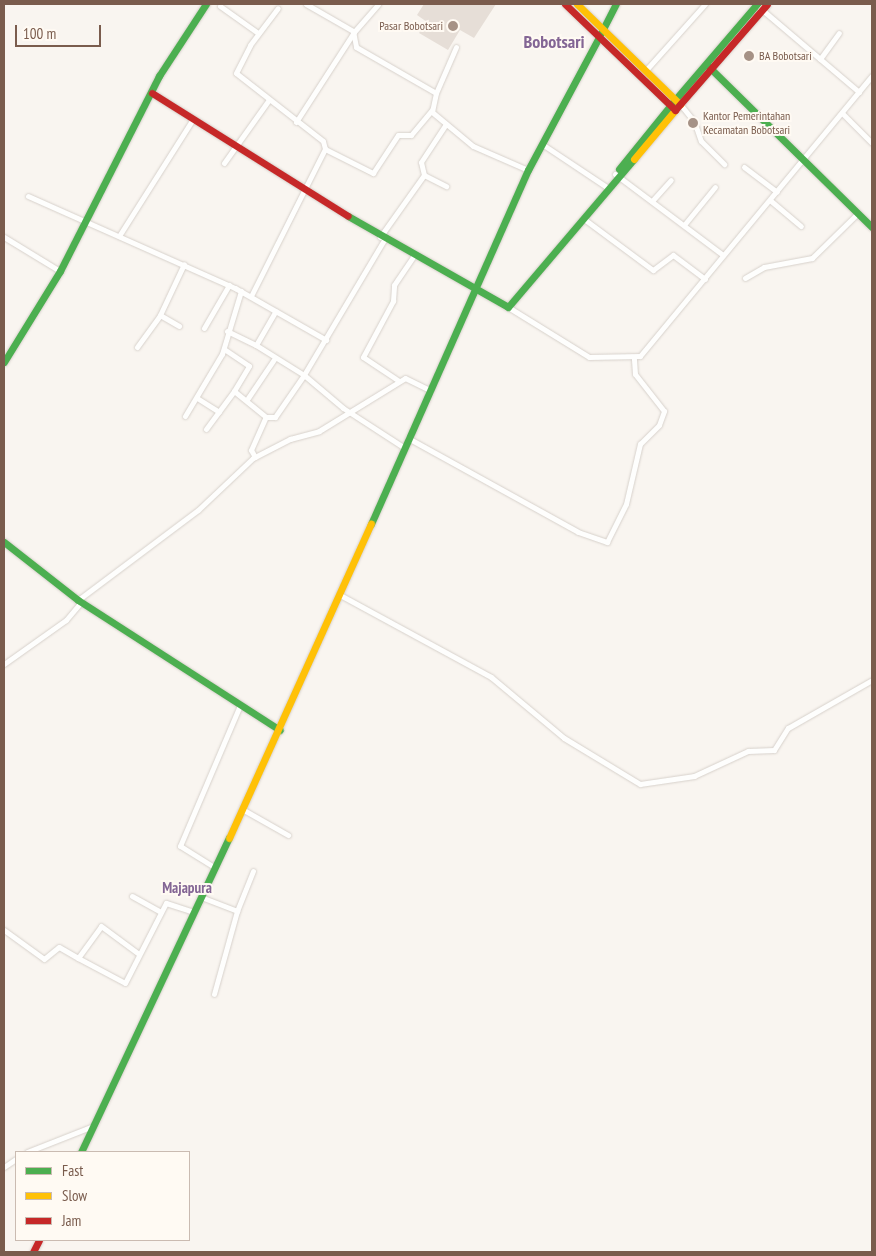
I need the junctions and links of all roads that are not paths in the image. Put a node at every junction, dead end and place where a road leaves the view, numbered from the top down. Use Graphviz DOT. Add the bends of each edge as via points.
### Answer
graph roads {
  1 [pos="206,4"];
  2 [pos="306,4"];
  3 [pos="378,4"];
  4 [pos="565,4"];
  5 [pos="577,4"];
  6 [pos="616,4"];
  7 [pos="705,4"];
  8 [pos="767,4"];
  9 [pos="220,6"];
  10 [pos="758,6"];
  11 [pos="278,8"];
  12 [pos="603,29"];
  13 [pos="354,32"];
  14 [pos="258,33"];
  15 [pos="839,33"];
  16 [pos="599,37"];
  17 [pos="456,47"];
  18 [pos="820,59"];
  19 [pos="708,66"];
  20 [pos="646,70"];
  21 [pos="872,76"];
  22 [pos="859,92"];
  23 [pos="152,93"];
  24 [pos="436,93"];
  25 [pos="268,101"];
  26 [pos="675,105"];
  27 [pos="432,110"];
  28 [pos="842,113"];
  29 [pos="193,119"];
  30 [pos="296,122"];
  31 [pos="446,124"];
  32 [pos="872,143"];
  33 [pos="542,144"];
  34 [pos="237,145"];
  35 [pos="325,149"];
  36 [pos="804,161"];
  37 [pos="224,163"];
  38 [pos="724,164"];
  39 [pos="744,167"];
  40 [pos="528,170"];
  41 [pos="424,176"];
  42 [pos="616,176"];
  43 [pos="671,180"];
  44 [pos="446,186"];
  45 [pos="605,186"];
  46 [pos="715,187"];
  47 [pos="304,188"];
  48 [pos="777,192"];
  49 [pos="28,196"];
  50 [pos="652,201"];
  51 [pos="771,201"];
  52 [pos="858,213"];
  53 [pos="584,219"];
  54 [pos="86,221"];
  55 [pos="684,224"];
  56 [pos="801,226"];
  57 [pos="872,227"];
  58 [pos="119,236"];
  59 [pos="4,237"];
  60 [pos="382,238"];
  61 [pos="723,255"];
  62 [pos="413,257"];
  63 [pos="184,264"];
  64 [pos="60,271"];
  65 [pos="745,278"];
  66 [pos="704,279"];
  67 [pos="229,285"];
  68 [pos="472,289"];
  69 [pos="242,291"];
  70 [pos="251,296"];
  71 [pos="506,305"];
  72 [pos="276,310"];
  73 [pos="160,315"];
  74 [pos="178,326"];
  75 [pos="204,328"];
  76 [pos="228,331"];
  77 [pos="326,340"];
  78 [pos="256,345"];
  79 [pos="137,347"];
  80 [pos="224,349"];
  81 [pos="275,358"];
  82 [pos="634,358"];
  83 [pos="4,362"];
  84 [pos="304,375"];
  85 [pos="399,381"];
  86 [pos="428,389"];
  87 [pos="234,391"];
  88 [pos="197,398"];
  89 [pos="248,398"];
  90 [pos="219,412"];
  91 [pos="349,412"];
  92 [pos="185,416"];
  93 [pos="266,416"];
  94 [pos="206,429"];
  95 [pos="408,438"];
  96 [pos="404,447"];
  97 [pos="255,457"];
  98 [pos="4,542"];
  99 [pos="340,594"];
  100 [pos="80,601"];
  101 [pos="4,664"];
  102 [pos="872,680"];
  103 [pos="240,705"];
  104 [pos="280,730"];
  105 [pos="242,809"];
  106 [pos="288,835"];
  107 [pos="214,867"];
  108 [pos="253,871"];
  109 [pos="132,896"];
  110 [pos="201,896"];
  111 [pos="238,911"];
  112 [pos="161,912"];
  113 [pos="193,912"];
  114 [pos="4,930"];
  115 [pos="139,954"];
  116 [pos="78,958"];
  117 [pos="214,994"];
  118 [pos="94,1126"];
  119 [pos="30,1151"];
  120 [pos="82,1151"];
  121 [pos="15,1160"];
  122 [pos="4,1166"];
  1 -- 23 [label="street"];
  2 -- 13 [label="street"];
  3 -- 13 [label="street"];
  4 -- 16 [label="street"];
  5 -- 12 [label="street"];
  6 -- 12 [label="street"];
  7 -- 20 [label="street"];
  8 -- 10 [label="street"];
  9 -- 14 [label="street"];
  10 -- 18 [label="street"];
  10 -- 19 [label="street"];
  11 -- 14 [label="street"];
  12 -- 16 [label="street"];
  12 -- 20 [label="street"];
  13 -- 24 [label="street" via="356,47"];
  13 -- 30 [label="street"];
  14 -- 25 [label="street" via="236,73"];
  15 -- 18 [label="street"];
  16 -- 26 [label="street"];
  16 -- 33 [label="street"];
  17 -- 24 [label="street"];
  18 -- 22 [label="street"];
  19 -- 26 [label="street"];
  19 -- 36 [label="street"];
  20 -- 26 [label="street"];
  21 -- 22 [label="street"];
  22 -- 28 [label="street"];
  23 -- 29 [label="street"];
  23 -- 54 [label="street"];
  24 -- 27 [label="street"];
  25 -- 30 [label="street"];
  25 -- 34 [label="street"];
  26 -- 38 [label="street" via="694,121 701,141"];
  26 -- 42 [label="street"];
  27 -- 31 [label="street"];
  27 -- 35 [label="street" via="409,137 398,135 373,173"];
  28 -- 32 [label="street"];
  28 -- 36 [label="street"];
  29 -- 34 [label="street"];
  29 -- 58 [label="street"];
  30 -- 35 [label="street" via="322,141"];
  31 -- 40 [label="street" via="473,146"];
  31 -- 41 [label="street" via="421,162"];
  33 -- 40 [label="street"];
  33 -- 45 [label="street"];
  34 -- 37 [label="street"];
  34 -- 47 [label="street"];
  35 -- 47 [label="street"];
  36 -- 48 [label="street"];
  36 -- 52 [label="street"];
  39 -- 48 [label="street"];
  40 -- 68 [label="street"];
  41 -- 44 [label="street"];
  41 -- 60 [label="street"];
  42 -- 45 [label="street"];
  42 -- 50 [label="street"];
  42 -- 53 [label="street"];
  43 -- 50 [label="street"];
  45 -- 71 [label="street"];
  46 -- 55 [label="street"];
  47 -- 60 [label="street"];
  47 -- 70 [label="street"];
  48 -- 51 [label="street"];
  49 -- 54 [label="street"];
  50 -- 55 [label="street"];
  51 -- 56 [label="street"];
  51 -- 61 [label="street"];
  52 -- 57 [label="street"];
  52 -- 65 [label="street" via="812,258 770,265"];
  53 -- 66 [label="street" via="653,270 673,255"];
  53 -- 71 [label="street"];
  54 -- 58 [label="street"];
  54 -- 64 [label="street"];
  55 -- 61 [label="street"];
  58 -- 63 [label="street"];
  59 -- 64 [label="street"];
  60 -- 62 [label="street"];
  60 -- 77 [label="street"];
  61 -- 66 [label="street"];
  62 -- 68 [label="street"];
  62 -- 85 [label="street" via="394,285 393,302 362,357"];
  63 -- 67 [label="street"];
  63 -- 73 [label="street"];
  64 -- 83 [label="street"];
  66 -- 82 [label="street" via="648,349"];
  67 -- 69 [label="street"];
  67 -- 75 [label="street"];
  68 -- 71 [label="street"];
  68 -- 86 [label="street"];
  69 -- 70 [label="street"];
  69 -- 76 [label="street"];
  70 -- 72 [label="street"];
  71 -- 82 [label="street" via="589,357"];
  72 -- 77 [label="street"];
  72 -- 78 [label="street"];
  73 -- 74 [label="street"];
  73 -- 79 [label="street"];
  76 -- 78 [label="street"];
  76 -- 80 [label="street"];
  77 -- 84 [label="street"];
  78 -- 81 [label="street"];
  80 -- 87 [label="street" via="249,366"];
  80 -- 88 [label="street"];
  81 -- 84 [label="street"];
  81 -- 89 [label="street"];
  82 -- 95 [label="street" via="635,374 664,411 659,425 640,444 629,496 607,542 578,532"];
  84 -- 91 [label="street"];
  84 -- 93 [label="street" via="279,414"];
  85 -- 86 [label="street" via="410,378"];
  85 -- 91 [label="street"];
  86 -- 95 [label="street"];
  87 -- 89 [label="street"];
  87 -- 90 [label="street"];
  88 -- 90 [label="street"];
  88 -- 92 [label="street"];
  89 -- 93 [label="street"];
  90 -- 94 [label="street"];
  91 -- 96 [label="street"];
  91 -- 97 [label="street" via="322,429 290,439"];
  93 -- 97 [label="street" via="251,450"];
  95 -- 96 [label="street"];
  96 -- 99 [label="street"];
  97 -- 100 [label="street" via="198,510"];
  98 -- 100 [label="street"];
  99 -- 102 [label="street" via="491,677 564,738 640,784 694,776 748,751 774,750 788,728"];
  99 -- 104 [label="street"];
  100 -- 101 [label="street" via="66,620"];
  100 -- 103 [label="street"];
  103 -- 104 [label="street"];
  103 -- 107 [label="street" via="180,846"];
  104 -- 105 [label="street"];
  105 -- 106 [label="street"];
  105 -- 107 [label="street"];
  107 -- 110 [label="street"];
  108 -- 111 [label="street"];
  109 -- 112 [label="street"];
  110 -- 111 [label="street"];
  110 -- 113 [label="street"];
  111 -- 117 [label="street"];
  112 -- 113 [label="street" via="171,901"];
  112 -- 115 [label="street"];
  113 -- 118 [label="street"];
  114 -- 116 [label="street" via="42,959 59,947"];
  115 -- 116 [label="street" via="125,983"];
  115 -- 116 [label="street" via="102,926"];
  118 -- 119 [label="street"];
  118 -- 120 [label="street"];
  121 -- 122 [label="street"];
}
